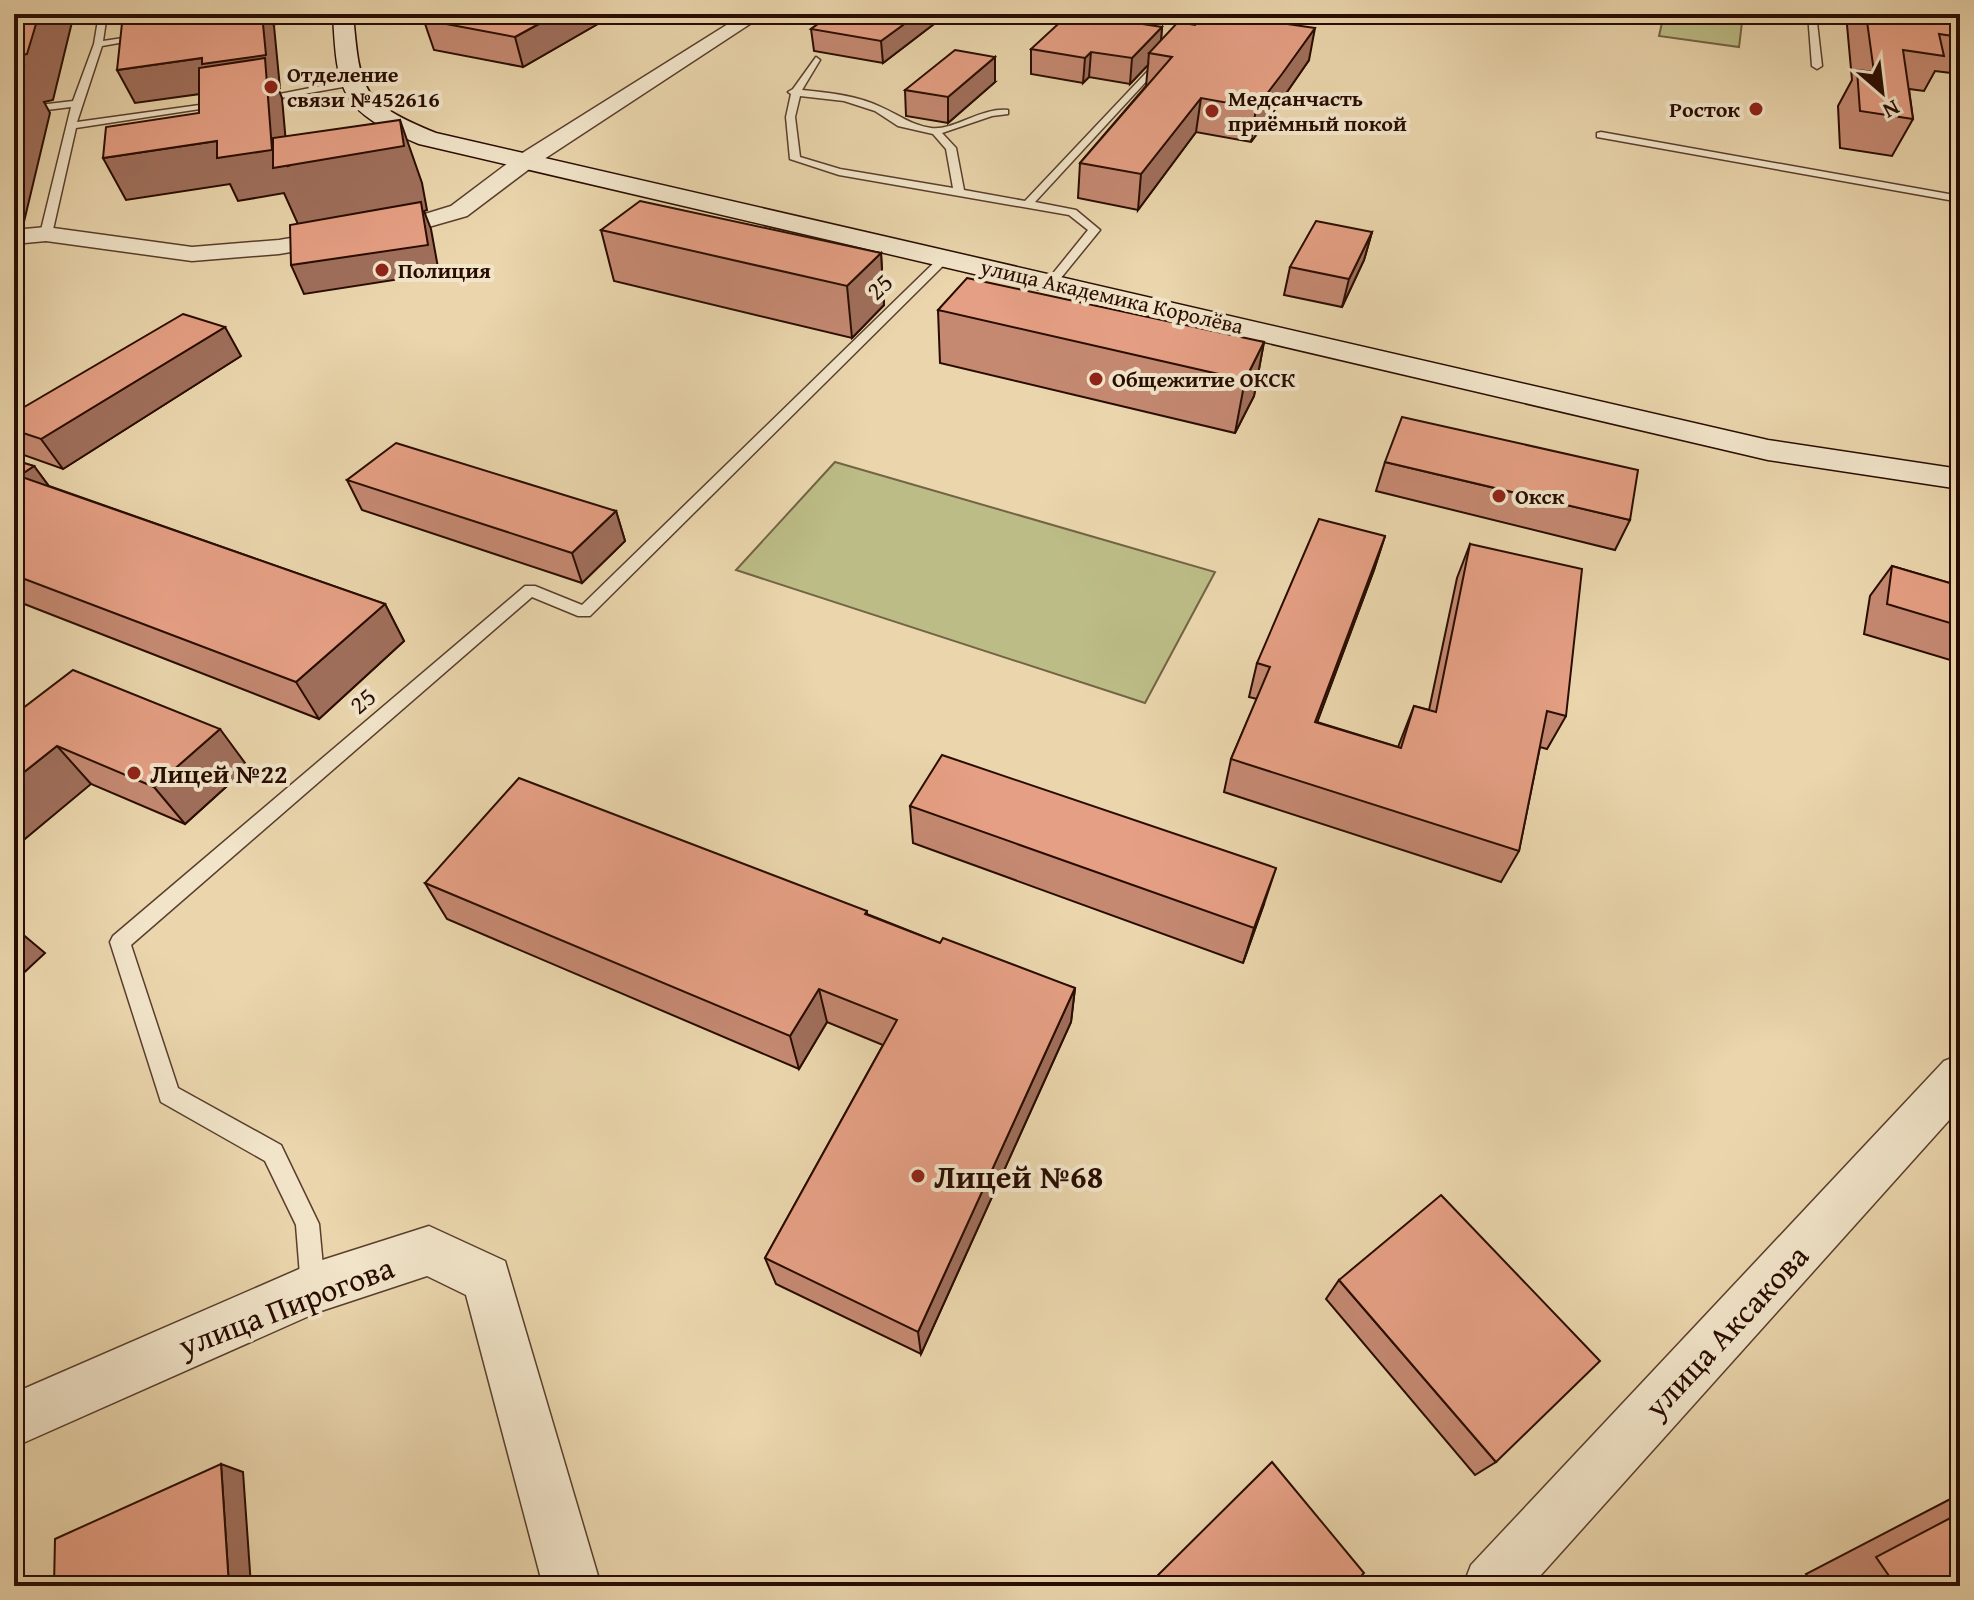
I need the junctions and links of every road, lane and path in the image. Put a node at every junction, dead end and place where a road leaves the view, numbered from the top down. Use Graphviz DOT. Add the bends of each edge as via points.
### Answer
graph roads {
  1 [pos="103,14"];
  2 [pos="336,14"];
  3 [pos="343,14"];
  4 [pos="756,14"];
  5 [pos="1204,14"];
  6 [pos="1812,14"];
  7 [pos="240,26"];
  8 [pos="161,36"];
  9 [pos="98,44"];
  10 [pos="816,60"];
  11 [pos="1817,66"];
  12 [pos="351,83"];
  13 [pos="793,92"];
  14 [pos="252,100"];
  15 [pos="237,102"];
  16 [pos="77,103"];
  17 [pos="14,111"];
  18 [pos="1005,112"];
  19 [pos="74,125"];
  20 [pos="936,132"];
  21 [pos="1601,135"];
  22 [pos="524,162"];
  23 [pos="959,192"];
  24 [pos="1960,199"];
  25 [pos="1028,204"];
  26 [pos="46,234"];
  27 [pos="14,237"];
  28 [pos="946,257"];
  29 [pos="1052,282"];
  30 [pos="1960,479"];
  31 [pos="1960,1076"];
  32 [pos="313,1288"];
  33 [pos="14,1420"];
  34 [pos="572,1586"];
  35 [pos="1492,1586"];
  1 -- 9 [label="lane"];
  2 -- 7 [label="lane"];
  3 -- 12 [label="street"];
  4 -- 22 [label="street"];
  5 -- 25 [label="lane"];
  6 -- 11 [label="lane"];
  8 -- 9 [label="lane"];
  9 -- 16 [label="lane"];
  10 -- 13 [label="lane"];
  12 -- 14 [label="lane"];
  12 -- 22 [label="street, улица Академика Королёва" via="367,105 392,124 428,139"];
  13 -- 20 [label="lane" via="845,98 901,124"];
  13 -- 23 [label="lane" via="790,135 795,159 839,172"];
  15 -- 19 [label="lane"];
  16 -- 17 [label="lane"];
  16 -- 19 [label="lane"];
  18 -- 20 [label="lane"];
  19 -- 26 [label="lane"];
  20 -- 23 [label="lane" via="951,148"];
  21 -- 24 [label="lane"];
  22 -- 26 [label="street" via="459,211 279,247 192,254"];
  22 -- 28 [label="street, улица Академика Королёва"];
  23 -- 25 [label="lane"];
  25 -- 29 [label="lane" via="1072,212 1094,230"];
  26 -- 27 [label="street"];
  28 -- 29 [label="street, улица Академика Королёва"];
  28 -- 32 [label="lane, 25" via="584,612 530,590 120,942 169,1095 273,1153 307,1224"];
  29 -- 30 [label="street, улица Академика Королёва" via="1768,450"];
  31 -- 35 [label="street, улица Аксакова"];
  32 -- 33 [label="street, улица Пирогова"];
  32 -- 34 [label="street, улица Пирогова" via="429,1251 487,1279"];
}
